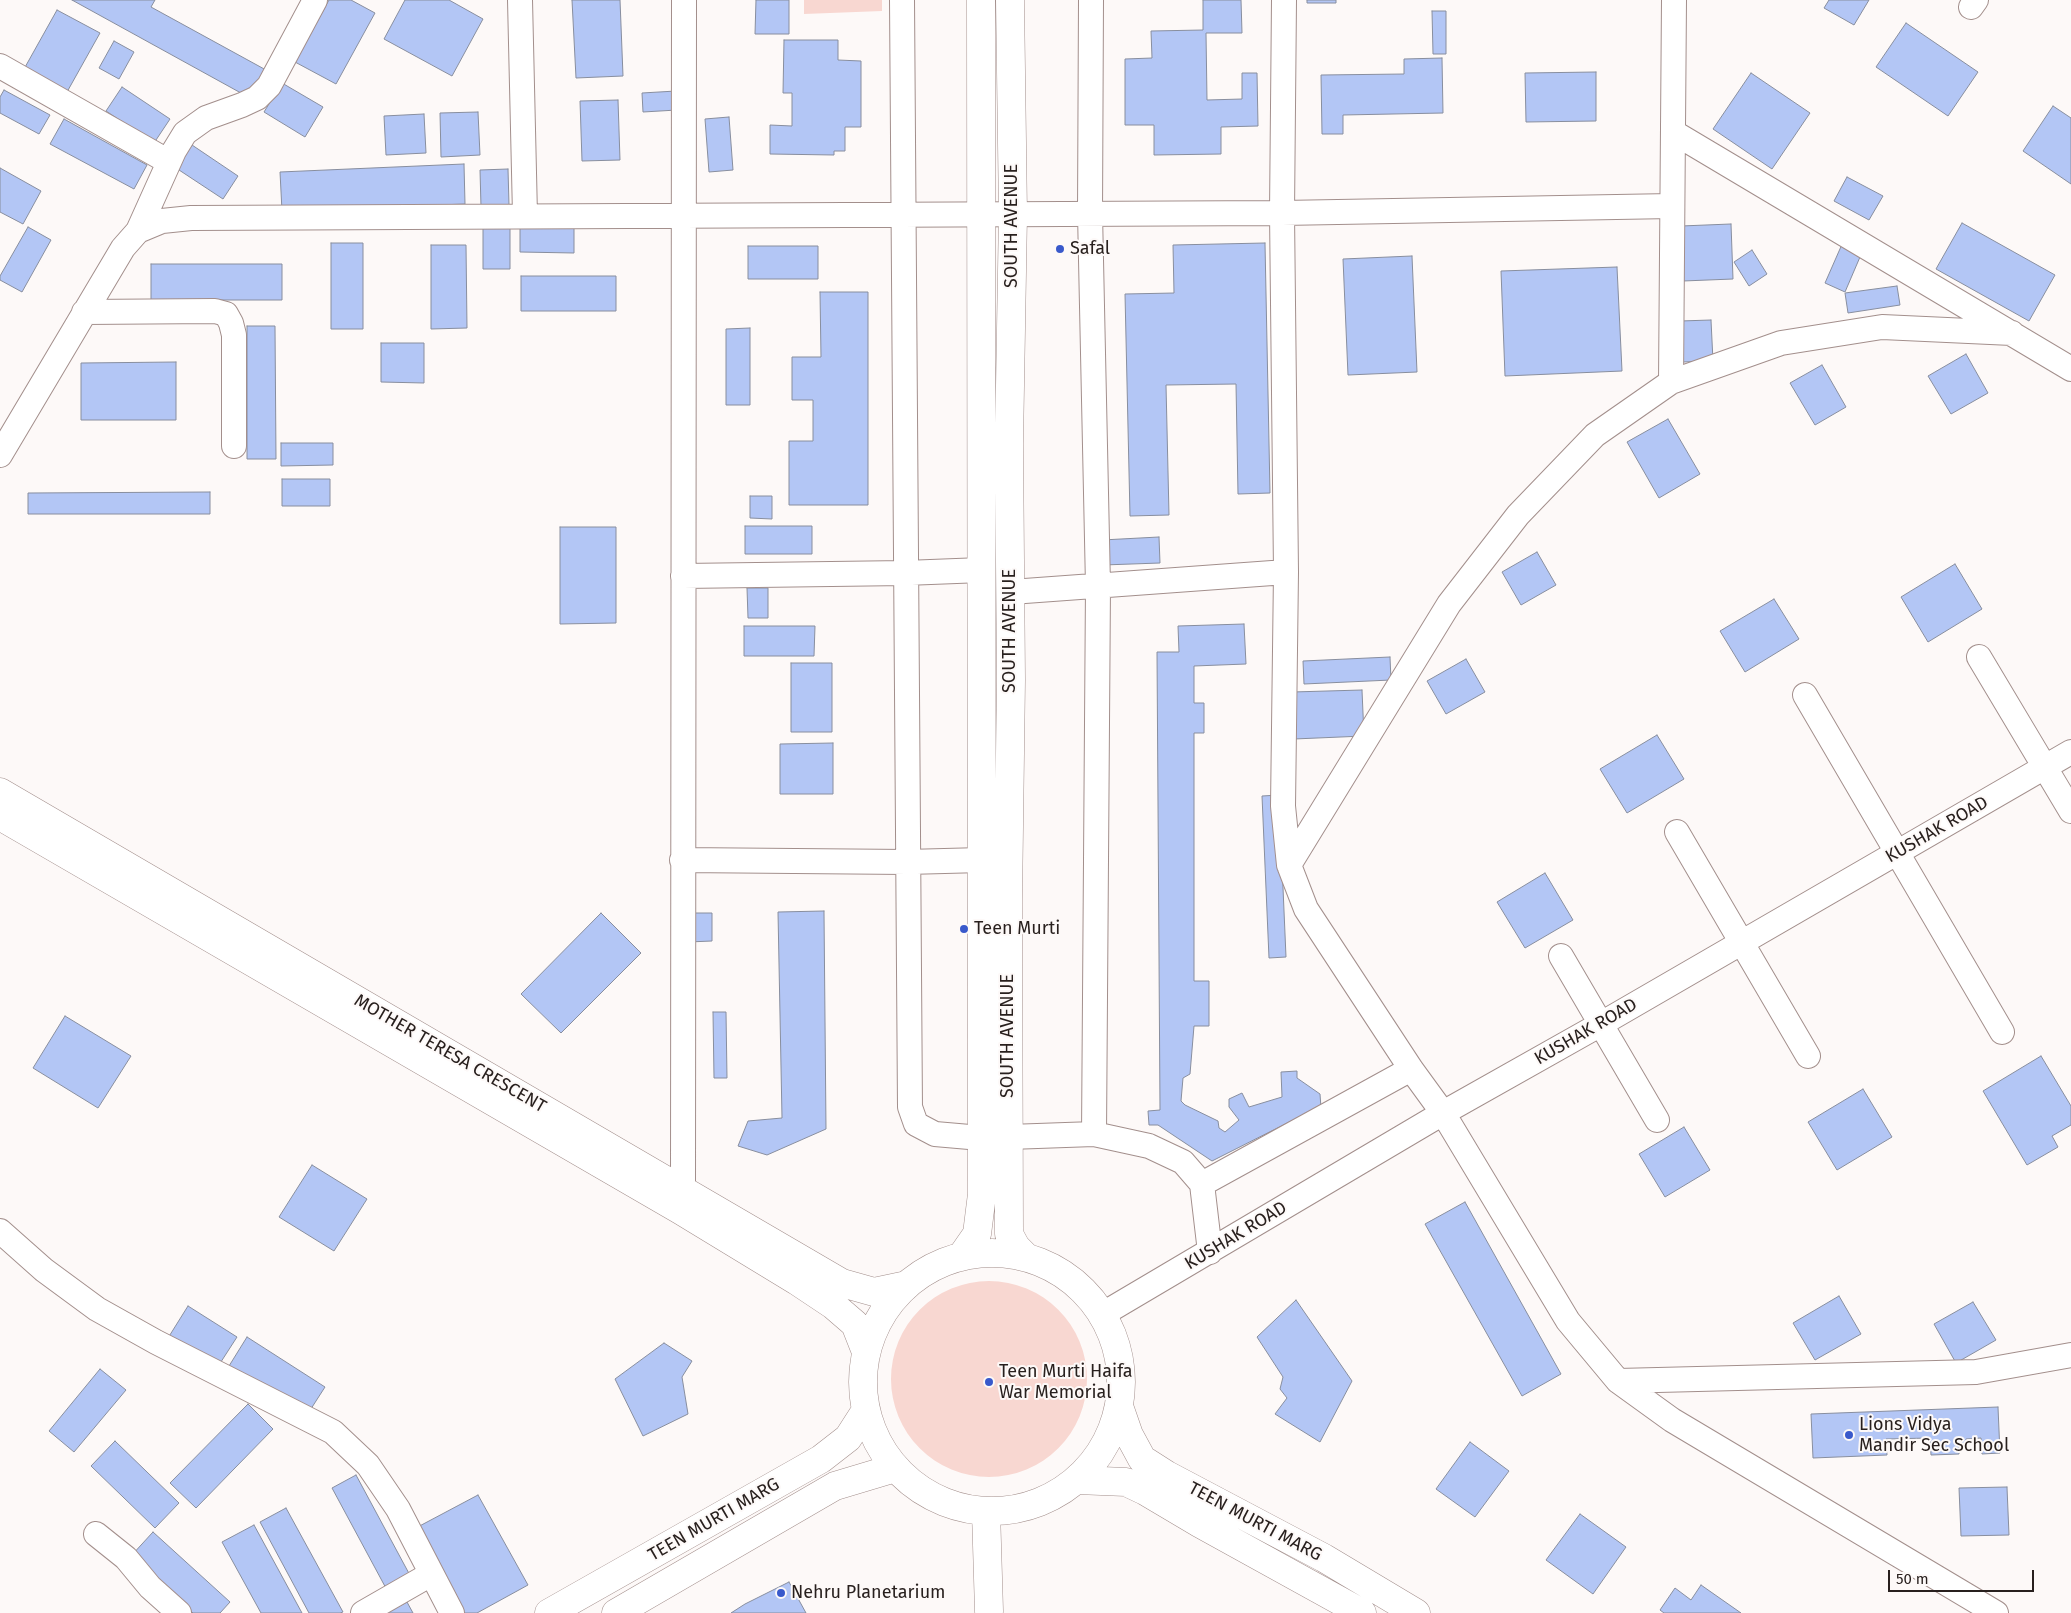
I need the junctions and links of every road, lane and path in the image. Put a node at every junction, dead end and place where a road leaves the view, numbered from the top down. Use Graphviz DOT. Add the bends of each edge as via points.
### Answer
graph roads {
  1 [pos="315,0"];
  2 [pos="520,0"];
  3 [pos="684,0"];
  4 [pos="902,0"];
  5 [pos="982,0"];
  6 [pos="1010,0"];
  7 [pos="1091,0"];
  8 [pos="1284,0"];
  9 [pos="1674,0"];
  10 [pos="0,66"];
  11 [pos="1673,132"];
  12 [pos="169,162"];
  13 [pos="1672,206"];
  14 [pos="1282,212"];
  15 [pos="1090,213"];
  16 [pos="904,214"];
  17 [pos="982,214"];
  18 [pos="1013,214"];
  19 [pos="525,215"];
  20 [pos="684,216"];
  21 [pos="138,231"];
  22 [pos="84,312"];
  23 [pos="2012,333"];
  24 [pos="2071,369"];
  25 [pos="1671,382"];
  26 [pos="234,446"];
  27 [pos="0,456"];
  28 [pos="982,570"];
  29 [pos="1286,572"];
  30 [pos="905,574"];
  31 [pos="683,576"];
  32 [pos="1098,586"];
  33 [pos="1011,592"];
  34 [pos="1979,657"];
  35 [pos="1805,695"];
  36 [pos="2071,752"];
  37 [pos="2045,767"];
  38 [pos="0,792"];
  39 [pos="2071,811"];
  40 [pos="0,816"];
  41 [pos="1677,832"];
  42 [pos="1897,853"];
  43 [pos="682,860"];
  44 [pos="982,860"];
  45 [pos="907,862"];
  46 [pos="1289,865"];
  47 [pos="1742,942"];
  48 [pos="1562,956"];
  49 [pos="1601,1024"];
  50 [pos="2002,1032"];
  51 [pos="1808,1056"];
  52 [pos="1410,1069"];
  53 [pos="1443,1112"];
  54 [pos="1657,1120"];
  55 [pos="1094,1134"];
  56 [pos="1009,1137"];
  57 [pos="981,1138"];
  58 [pos="1202,1184"];
  59 [pos="683,1190"];
  60 [pos="0,1231"];
  61 [pos="1210,1252"];
  62 [pos="961,1257"];
  63 [pos="1026,1257"];
  64 [pos="908,1285"];
  65 [pos="1103,1314"];
  66 [pos="866,1352"];
  67 [pos="2071,1355"];
  68 [pos="1618,1381"];
  69 [pos="1120,1409"];
  70 [pos="866,1410"];
  71 [pos="896,1468"];
  72 [pos="1077,1480"];
  73 [pos="986,1511"];
  74 [pos="96,1534"];
  75 [pos="432,1574"];
  76 [pos="989,1611"];
  77 [pos="179,1613"];
  78 [pos="363,1613"];
  79 [pos="452,1613"];
  80 [pos="549,1613"];
  81 [pos="616,1613"];
  82 [pos="1362,1613"];
  83 [pos="1416,1613"];
  84 [pos="1996,1613"];
  1 -- 12 [label="street" via="269,86 257,98 206,118 185,133"];
  2 -- 19 [label="street"];
  3 -- 20 [label="street"];
  4 -- 16 [label="street"];
  5 -- 17 [label="main road, SOUTH AVENUE"];
  6 -- 18 [label="main road, SOUTH AVENUE"];
  7 -- 15 [label="street"];
  8 -- 14 [label="street"];
  9 -- 11 [label="street"];
  10 -- 12 [label="street"];
  11 -- 13 [label="street"];
  11 -- 23 [label="street"];
  12 -- 21 [label="street"];
  13 -- 14 [label="street"];
  13 -- 25 [label="street"];
  14 -- 15 [label="street"];
  14 -- 29 [label="street"];
  15 -- 18 [label="street"];
  15 -- 32 [label="street"];
  16 -- 17 [label="street"];
  16 -- 20 [label="street"];
  16 -- 30 [label="street"];
  17 -- 18 [label="street"];
  17 -- 28 [label="main road, SOUTH AVENUE"];
  18 -- 33 [label="main road, SOUTH AVENUE" via="1009,443"];
  19 -- 20 [label="street"];
  19 -- 21 [label="street" via="191,218 162,221"];
  20 -- 31 [label="street"];
  21 -- 22 [label="street" via="123,248"];
  22 -- 26 [label="street" via="215,311 226,314 234,335"];
  22 -- 27 [label="street"];
  23 -- 24 [label="street"];
  23 -- 25 [label="street" via="1882,327 1781,343"];
  25 -- 46 [label="street" via="1595,435 1518,515 1449,604"];
  28 -- 30 [label="street"];
  28 -- 44 [label="main road, SOUTH AVENUE"];
  29 -- 32 [label="street"];
  29 -- 46 [label="street" via="1284,806"];
  30 -- 31 [label="street"];
  30 -- 45 [label="street"];
  31 -- 43 [label="street"];
  32 -- 33 [label="street"];
  32 -- 55 [label="street"];
  33 -- 56 [label="main road, SOUTH AVENUE"];
  34 -- 37 [label="street"];
  35 -- 42 [label="street"];
  36 -- 37 [label="street, KUSHAK ROAD"];
  37 -- 39 [label="street"];
  37 -- 42 [label="street, KUSHAK ROAD"];
  38 -- 59 [label="main road, MOTHER TERESA CRESCENT"];
  40 -- 66 [label="main road, MOTHER TERESA CRESCENT" via="797,1281 855,1324"];
  41 -- 47 [label="street"];
  42 -- 47 [label="street, KUSHAK ROAD"];
  42 -- 50 [label="street"];
  43 -- 45 [label="street"];
  43 -- 59 [label="street"];
  44 -- 45 [label="street"];
  44 -- 57 [label="main road, SOUTH AVENUE"];
  45 -- 57 [label="street" via="910,1107 916,1124 935,1134"];
  46 -- 52 [label="street" via="1306,909"];
  47 -- 49 [label="street, KUSHAK ROAD"];
  47 -- 51 [label="street"];
  48 -- 49 [label="street"];
  49 -- 53 [label="street, KUSHAK ROAD"];
  49 -- 54 [label="street"];
  52 -- 53 [label="street"];
  52 -- 58 [label="street"];
  53 -- 61 [label="street, KUSHAK ROAD"];
  53 -- 68 [label="street" via="1568,1321"];
  55 -- 56 [label="street"];
  55 -- 58 [label="street" via="1149,1146 1184,1162"];
  56 -- 63 [label="main road, SOUTH AVENUE" via="1009,1234"];
  57 -- 62 [label="main road, SOUTH AVENUE" via="982,1194 977,1234"];
  58 -- 61 [label="street"];
  59 -- 64 [label="main road, MOTHER TERESA CRESCENT" via="842,1283 874,1292"];
  60 -- 75 [label="street" via="44,1270 97,1309 333,1432 368,1465 398,1509"];
  61 -- 65 [label="street, KUSHAK ROAD"];
  62 -- 63 [label="main road" via="991,1253"];
  62 -- 64 [label="main road" via="933,1268"];
  63 -- 65 [label="main road" via="1056,1270 1083,1289"];
  64 -- 66 [label="main road" via="882,1315"];
  65 -- 69 [label="main road" via="1121,1360"];
  66 -- 70 [label="main road" via="863,1381"];
  67 -- 68 [label="street" via="1976,1372"];
  68 -- 84 [label="street" via="1672,1420"];
  69 -- 72 [label="main road" via="1104,1448"];
  69 -- 83 [label="main road, TEEN MURTI MARG" via="1128,1435 1142,1459 1324,1558"];
  70 -- 71 [label="main road" via="872,1431"];
  70 -- 80 [label="main road, TEEN MURTI MARG" via="848,1438 821,1459"];
  71 -- 73 [label="main road" via="921,1490 952,1505"];
  71 -- 81 [label="main road, TEEN MURTI MARG" via="836,1486"];
  72 -- 73 [label="main road" via="1050,1498 1034,1504 1019,1509"];
  72 -- 82 [label="main road, TEEN MURTI MARG" via="1126,1482"];
  73 -- 76 [label="main road"];
  74 -- 77 [label="street" via="126,1558 150,1587"];
  75 -- 78 [label="street"];
  75 -- 79 [label="street"];
}
